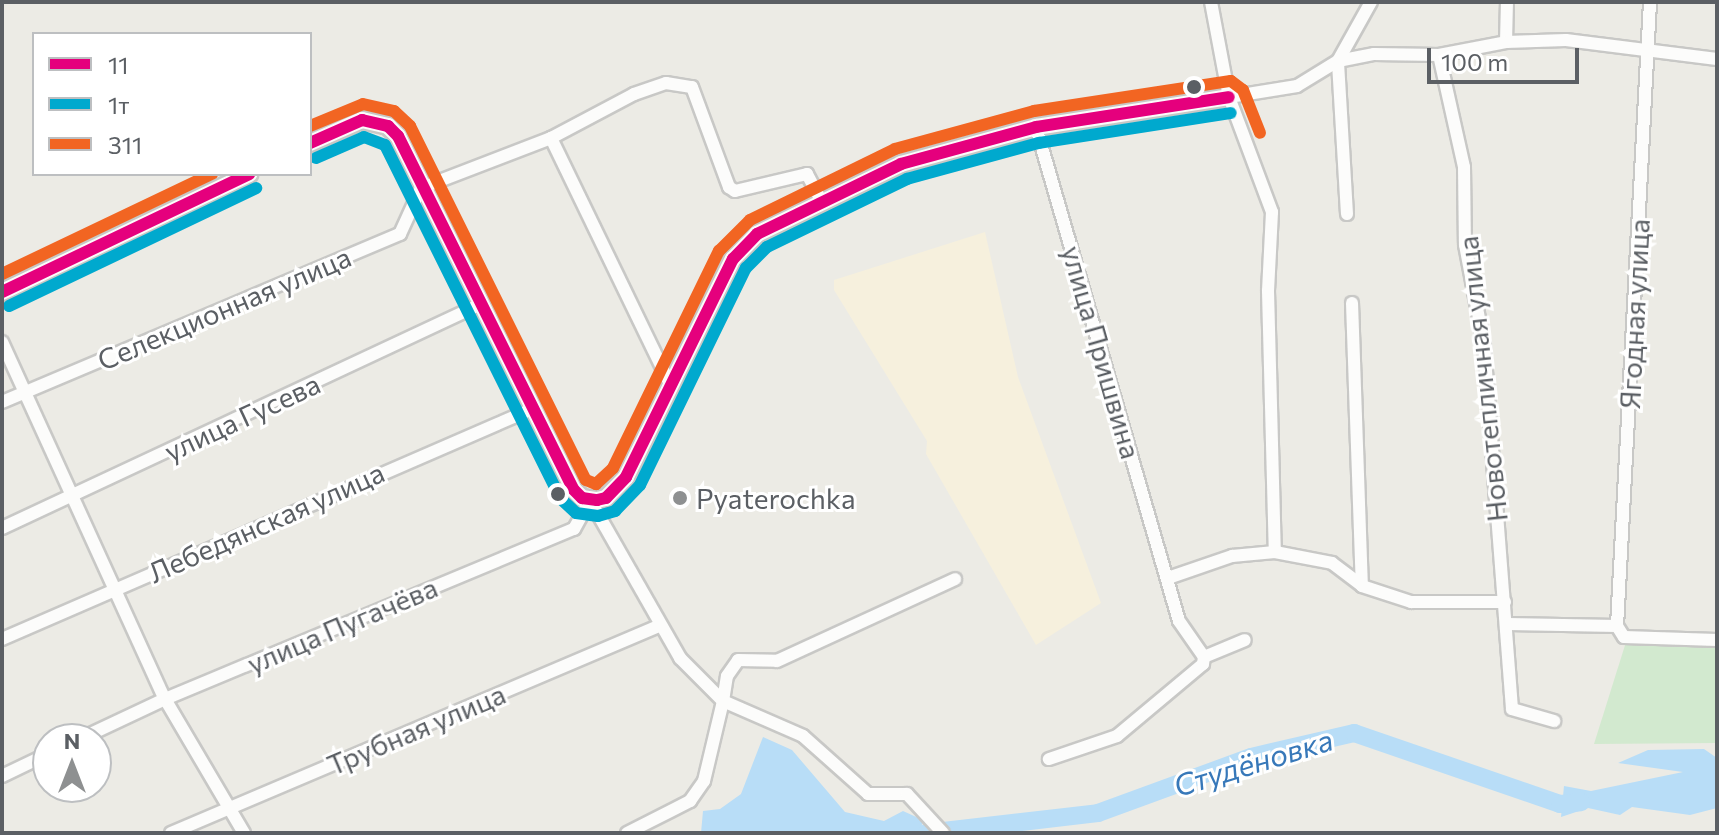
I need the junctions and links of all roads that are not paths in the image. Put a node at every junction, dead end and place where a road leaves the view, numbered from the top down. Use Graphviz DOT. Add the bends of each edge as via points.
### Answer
graph roads {
  1 [pos="1211,2"];
  2 [pos="1371,2"];
  3 [pos="1507,2"];
  4 [pos="1650,2"];
  5 [pos="1506,42"];
  6 [pos="1646,53"];
  7 [pos="1439,55"];
  8 [pos="1717,59"];
  9 [pos="1338,61"];
  10 [pos="1229,97"];
  11 [pos="1036,127"];
  12 [pos="551,138"];
  13 [pos="312,142"];
  14 [pos="245,176"];
  15 [pos="421,188"];
  16 [pos="821,200"];
  17 [pos="1347,214"];
  18 [pos="2,292"];
  19 [pos="1352,303"];
  20 [pos="481,304"];
  21 [pos="2,342"];
  22 [pos="671,386"];
  23 [pos="24,392"];
  24 [pos="2,402"];
  25 [pos="532,409"];
  26 [pos="71,498"];
  27 [pos="590,500"];
  28 [pos="2,528"];
  29 [pos="1275,552"];
  30 [pos="1168,578"];
  31 [pos="955,579"];
  32 [pos="1362,586"];
  33 [pos="113,589"];
  34 [pos="1505,602"];
  35 [pos="1508,624"];
  36 [pos="661,625"];
  37 [pos="1617,626"];
  38 [pos="2,639"];
  39 [pos="1245,640"];
  40 [pos="1717,640"];
  41 [pos="1204,657"];
  42 [pos="165,699"];
  43 [pos="723,701"];
  44 [pos="1554,721"];
  45 [pos="112,724"];
  46 [pos="1049,759"];
  47 [pos="32,762"];
  48 [pos="2,776"];
  49 [pos="228,809"];
  50 [pos="171,833"];
  51 [pos="244,833"];
  52 [pos="627,833"];
  53 [pos="943,833"];
  1 -- 10 [label="street"];
  2 -- 9 [label="street"];
  3 -- 5 [label="street"];
  4 -- 6 [label="street, Ягодная улица"];
  5 -- 6 [label="street" via="1566,40"];
  5 -- 7 [label="street"];
  6 -- 8 [label="street"];
  6 -- 37 [label="street, Ягодная улица"];
  7 -- 9 [label="street" via="1374,54"];
  7 -- 34 [label="street, Новотепличная улица" via="1464,167 1465,245 1484,345"];
  9 -- 10 [label="street" via="1297,86"];
  9 -- 17 [label="street"];
  10 -- 11 [label="street"];
  10 -- 29 [label="street" via="1272,212 1268,291"];
  11 -- 16 [label="street" via="901,164"];
  11 -- 30 [label="street, улица Пришвина"];
  12 -- 15 [label="street"];
  12 -- 16 [label="street" via="634,94 685,83 692,87 729,187 735,191 807,174"];
  12 -- 22 [label="street"];
  13 -- 15 [label="street" via="346,124 376,122 398,136"];
  14 -- 18 [label="street"];
  15 -- 20 [label="street"];
  15 -- 23 [label="street, Селекционная улица" via="400,234"];
  16 -- 22 [label="street" via="757,234 733,259"];
  19 -- 32 [label="street"];
  20 -- 25 [label="street"];
  20 -- 26 [label="street, улица Гусева"];
  21 -- 23 [label="street"];
  22 -- 27 [label="street" via="626,477 606,498"];
  23 -- 24 [label="street, Селекционная улица"];
  23 -- 26 [label="street"];
  25 -- 27 [label="street" via="573,489"];
  25 -- 33 [label="street, Лебедянская улица"];
  26 -- 28 [label="street, улица Гусева"];
  26 -- 33 [label="street"];
  27 -- 36 [label="street"];
  27 -- 42 [label="street, улица Пугачёва" via="574,529"];
  29 -- 30 [label="street" via="1232,556"];
  29 -- 32 [label="street" via="1332,563"];
  30 -- 41 [label="street, улица Пришвина" via="1179,621"];
  31 -- 43 [label="street" via="777,661 738,660 727,676"];
  32 -- 34 [label="street" via="1411,602"];
  33 -- 38 [label="street, Лебедянская улица"];
  33 -- 42 [label="street"];
  34 -- 35 [label="street, Новотепличная улица"];
  35 -- 37 [label="street"];
  35 -- 44 [label="street, Новотепличная улица" via="1512,709"];
  36 -- 43 [label="street" via="691,674"];
  36 -- 49 [label="street, Трубная улица"];
  37 -- 40 [label="street" via="1624,637"];
  39 -- 41 [label="street"];
  41 -- 46 [label="street" via="1203,664 1117,736"];
  42 -- 45 [label="street, улица Пугачёва"];
  42 -- 49 [label="street"];
  43 -- 52 [label="street" via="704,781 690,801 645,829"];
  43 -- 53 [label="street" via="803,736 868,794 907,794"];
  47 -- 48 [label="street"];
  49 -- 50 [label="street, Трубная улица"];
  49 -- 51 [label="street"];
}
